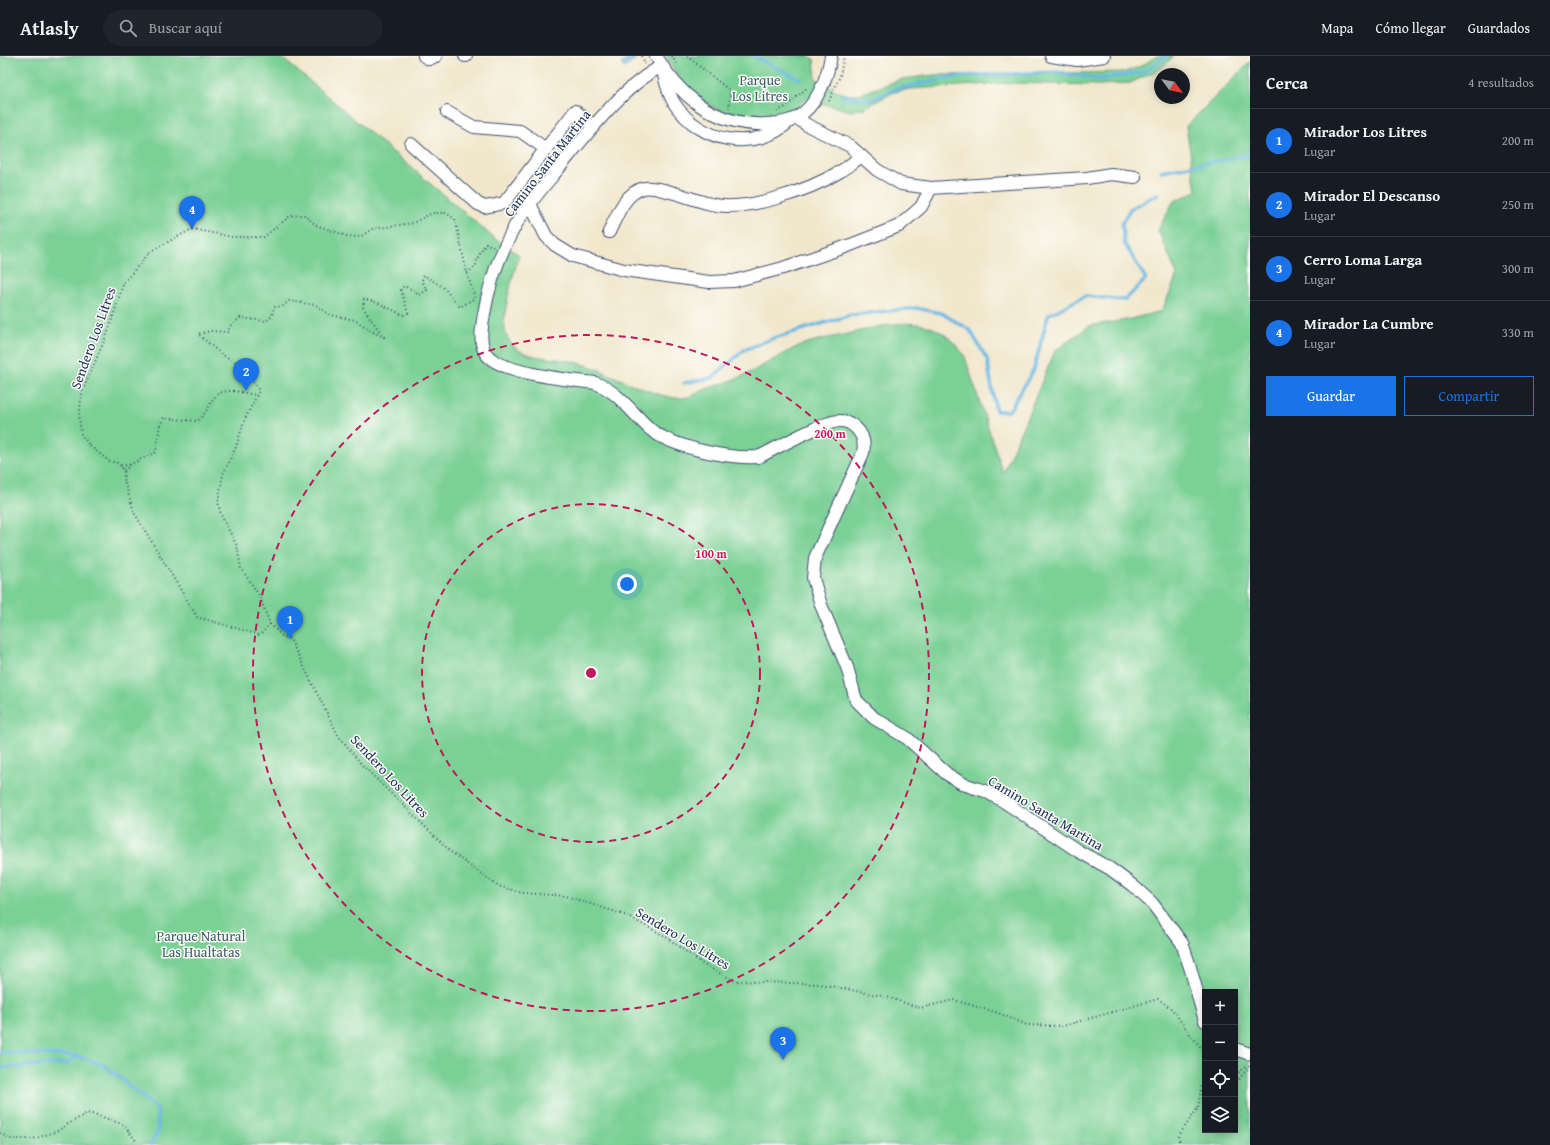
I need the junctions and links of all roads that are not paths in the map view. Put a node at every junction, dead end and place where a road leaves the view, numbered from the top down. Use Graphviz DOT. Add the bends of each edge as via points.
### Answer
graph roads {
  1 [pos="424,56"];
  2 [pos="436,56"];
  3 [pos="831,56"];
  4 [pos="1051,56"];
  5 [pos="1104,56"];
  6 [pos="659,61"];
  7 [pos="447,112"];
  8 [pos="794,119"];
  9 [pos="594,126"];
  10 [pos="411,144"];
  11 [pos="546,149"];
  12 [pos="861,156"];
  13 [pos="1135,177"];
  14 [pos="931,188"];
  15 [pos="530,204"];
  16 [pos="609,232"];
  17 [pos="1202,1010"];
  18 [pos="1238,1050"];
  19 [pos="1250,1054"];
  1 -- 2 [label="street" via="429,59"];
  3 -- 8 [label="street" via="820,91 812,103"];
  4 -- 5 [label="street" via="1076,60"];
  6 -- 8 [label="street" via="675,84 690,98 718,116 747,124 768,124"];
  6 -- 8 [label="street" via="674,103 689,120 709,133 731,140 753,140 773,135"];
  6 -- 9 [label="street, Camino Santa Martina" via="652,71 612,106"];
  7 -- 11 [label="street" via="474,127 520,131"];
  8 -- 12 [label="street" via="827,133 850,146"];
  9 -- 11 [label="street" via="575,112"];
  9 -- 15 [label="street, Camino Santa Martina"];
  10 -- 11 [label="street" via="478,204 485,207 504,203"];
  12 -- 14 [label="street" via="877,170 901,184"];
  12 -- 16 [label="street" via="839,172 813,185 755,204 713,205 657,189 644,188 631,195 622,205"];
  13 -- 14 [label="street" via="1111,174 1087,178"];
  14 -- 15 [label="street" via="920,207 899,226 790,266 734,281 709,282 624,270 573,256 546,236"];
  15 -- 17 [label="street, Camino Santa Martina" via="502,252 490,288 482,334 483,348 488,356 529,374 605,386 652,430 685,448 759,457 834,422 846,422 856,428 862,437 863,453 815,558 813,578 821,605 847,667 856,700 874,718 907,738 947,774 1002,801 1132,885 1156,908 1182,943"];
  18 -- 19 [label="street"];
}
